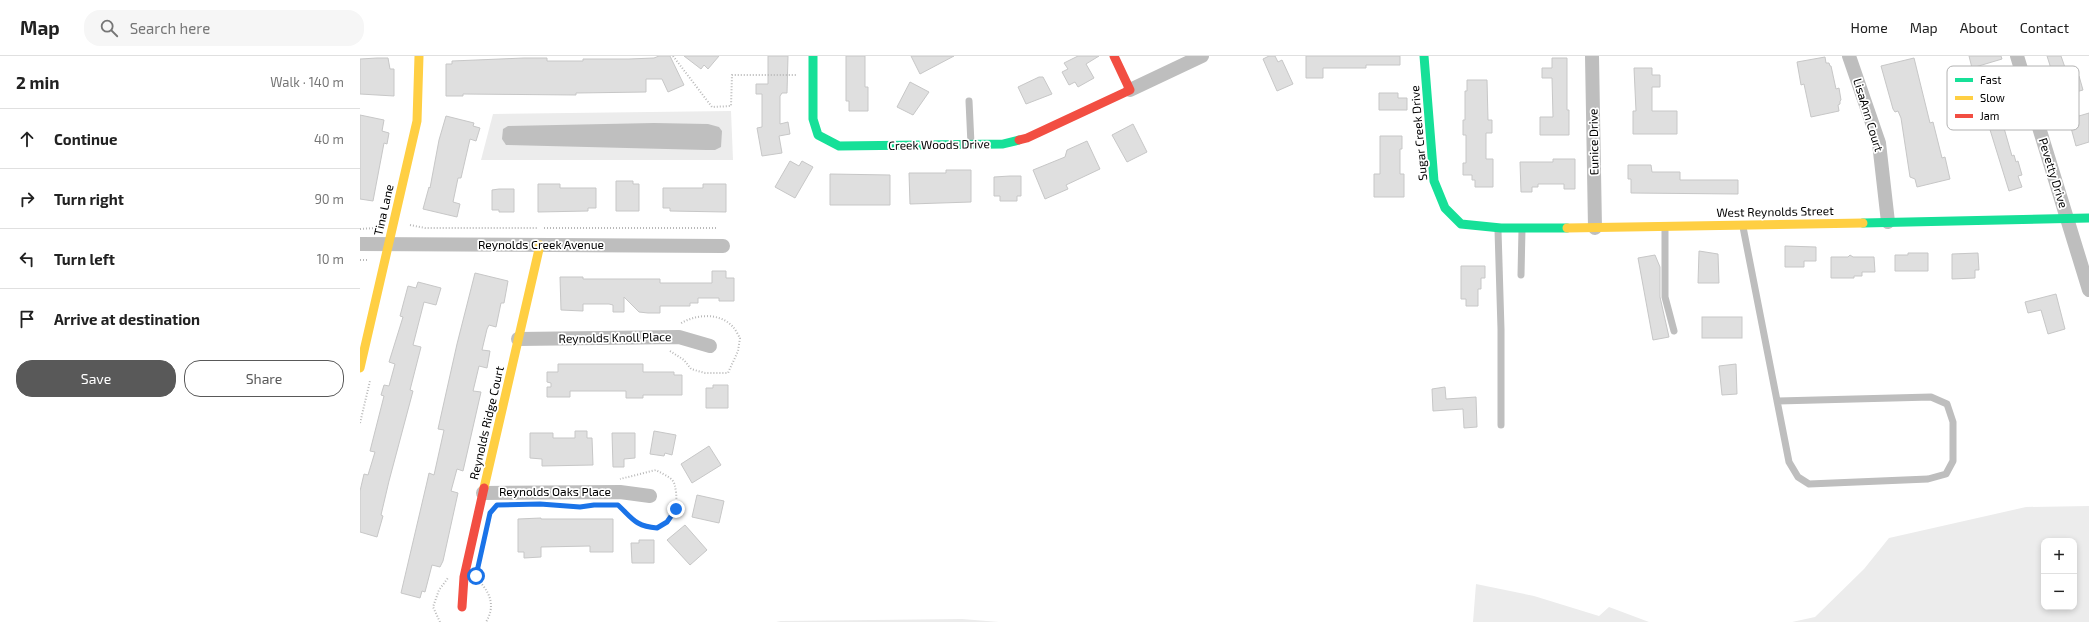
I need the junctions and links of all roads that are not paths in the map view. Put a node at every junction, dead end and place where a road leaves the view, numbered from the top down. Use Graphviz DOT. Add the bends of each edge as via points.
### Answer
graph roads {
  1 [pos="419,56"];
  2 [pos="813,56"];
  3 [pos="1114,56"];
  4 [pos="1202,56"];
  5 [pos="1424,56"];
  6 [pos="1592,56"];
  7 [pos="1850,56"];
  8 [pos="2017,56"];
  9 [pos="2020,66"];
  10 [pos="1130,90"];
  11 [pos="969,101"];
  12 [pos="2039,130"];
  13 [pos="971,144"];
  14 [pos="2066,218"];
  15 [pos="2089,218"];
  16 [pos="1888,222"];
  17 [pos="1461,224"];
  18 [pos="1743,225"];
  19 [pos="1497,227"];
  20 [pos="1665,227"];
  21 [pos="1522,228"];
  22 [pos="1595,228"];
  23 [pos="360,244"];
  24 [pos="389,244"];
  25 [pos="540,245"];
  26 [pos="723,246"];
  27 [pos="1521,275"];
  28 [pos="2089,290"];
  29 [pos="1674,331"];
  30 [pos="518,339"];
  31 [pos="710,346"];
  32 [pos="360,368"];
  33 [pos="1777,401"];
  34 [pos="1500,425"];
  35 [pos="483,493"];
  36 [pos="650,496"];
  37 [pos="462,607"];
  1 -- 24 [label="street, Tina Lane" via="417,121"];
  2 -- 13 [label="street, Creek Woods Drive" via="813,119 818,134 839,146"];
  3 -- 10 [label="street"];
  4 -- 10 [label="street, Creek Woods Drive"];
  5 -- 17 [label="street, Sugar Creek Drive" via="1434,180 1445,208"];
  6 -- 22 [label="street, Eunice Drive"];
  7 -- 16 [label="street, LisaAnn Court" via="1879,143"];
  8 -- 9 [label="street, Pevetty Drive"];
  10 -- 13 [label="street, Creek Woods Drive" via="1027,138 1003,144"];
  11 -- 13 [label="lane"];
  12 -- 14 [label="street, Pevetty Drive"];
  14 -- 15 [label="street, West Reynolds Street"];
  14 -- 16 [label="street, West Reynolds Street"];
  14 -- 28 [label="street, Pevetty Drive"];
  16 -- 18 [label="street, West Reynolds Street"];
  17 -- 19 [label="street, West Reynolds Street"];
  18 -- 20 [label="street, West Reynolds Street"];
  18 -- 33 [label="lane"];
  19 -- 21 [label="street, West Reynolds Street"];
  19 -- 34 [label="lane"];
  20 -- 22 [label="street, West Reynolds Street"];
  20 -- 29 [label="lane" via="1665,297"];
  21 -- 22 [label="street, West Reynolds Street"];
  21 -- 27 [label="lane"];
  23 -- 24 [label="street, Reynolds Creek Avenue"];
  24 -- 25 [label="street, Reynolds Creek Avenue"];
  24 -- 32 [label="street, Tina Lane"];
  25 -- 26 [label="street, Reynolds Creek Avenue"];
  25 -- 30 [label="street, Reynolds Ridge Court"];
  30 -- 31 [label="street, Reynolds Knoll Place" via="679,337"];
  30 -- 35 [label="street, Reynolds Ridge Court"];
  33 -- 33 [label="lane" via="1789,462 1798,477 1809,484 1928,479 1946,474 1954,461 1953,422 1947,404 1931,397"];
  35 -- 36 [label="street, Reynolds Oaks Place" via="620,492"];
  35 -- 37 [label="street, Reynolds Ridge Court" via="464,577"];
}
